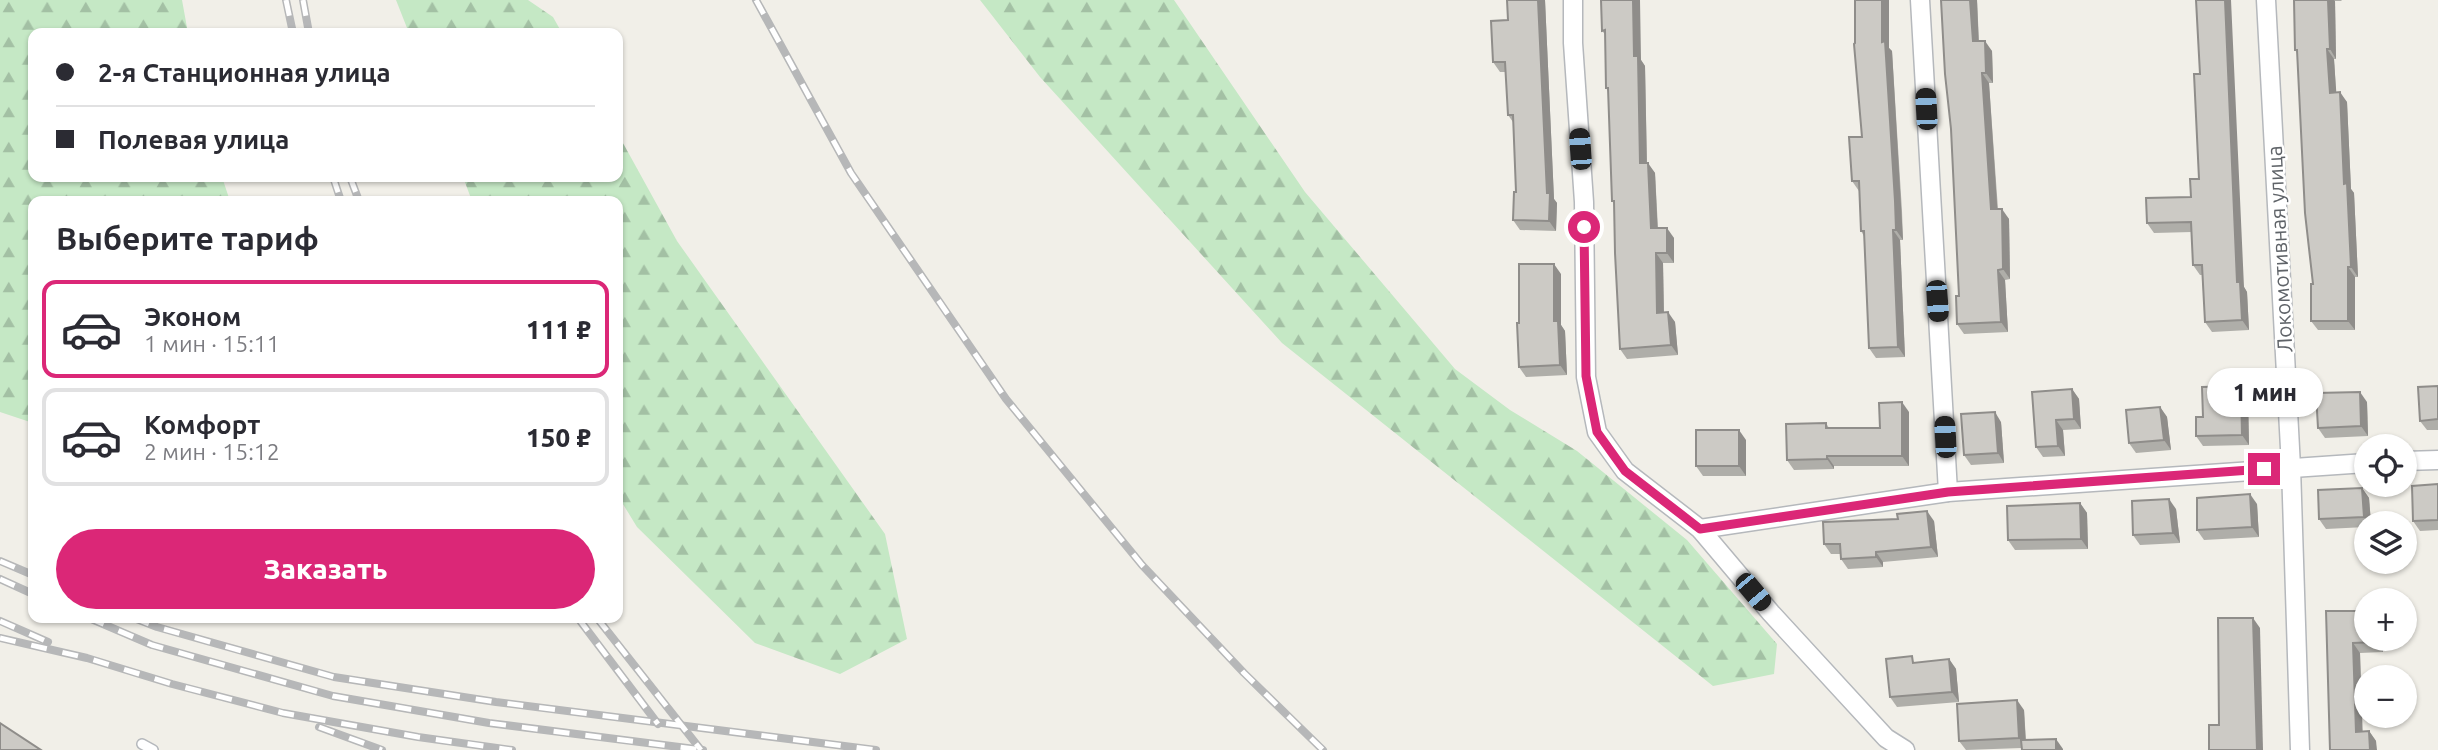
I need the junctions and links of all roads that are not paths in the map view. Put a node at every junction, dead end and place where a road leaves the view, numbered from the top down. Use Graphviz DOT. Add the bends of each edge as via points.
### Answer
graph roads {
  1 [pos="1573,0"];
  2 [pos="1920,0"];
  3 [pos="2266,0"];
  4 [pos="2438,460"];
  5 [pos="2417,461"];
  6 [pos="2354,464"];
  7 [pos="2291,467"];
  8 [pos="1948,492"];
  9 [pos="1700,529"];
  10 [pos="142,744"];
  11 [pos="153,750"];
  12 [pos="1905,750"];
  13 [pos="2300,750"];
  1 -- 9 [label="street" via="1584,202 1586,376 1597,432 1625,471"];
  2 -- 8 [label="street"];
  3 -- 7 [label="street, Локомотивная улица"];
  4 -- 5 [label="street"];
  6 -- 7 [label="street"];
  7 -- 8 [label="street"];
  7 -- 13 [label="street, Локомотивная улица"];
  8 -- 9 [label="street"];
  9 -- 12 [label="street" via="1868,719"];
  10 -- 11 [label="lane"];
}
